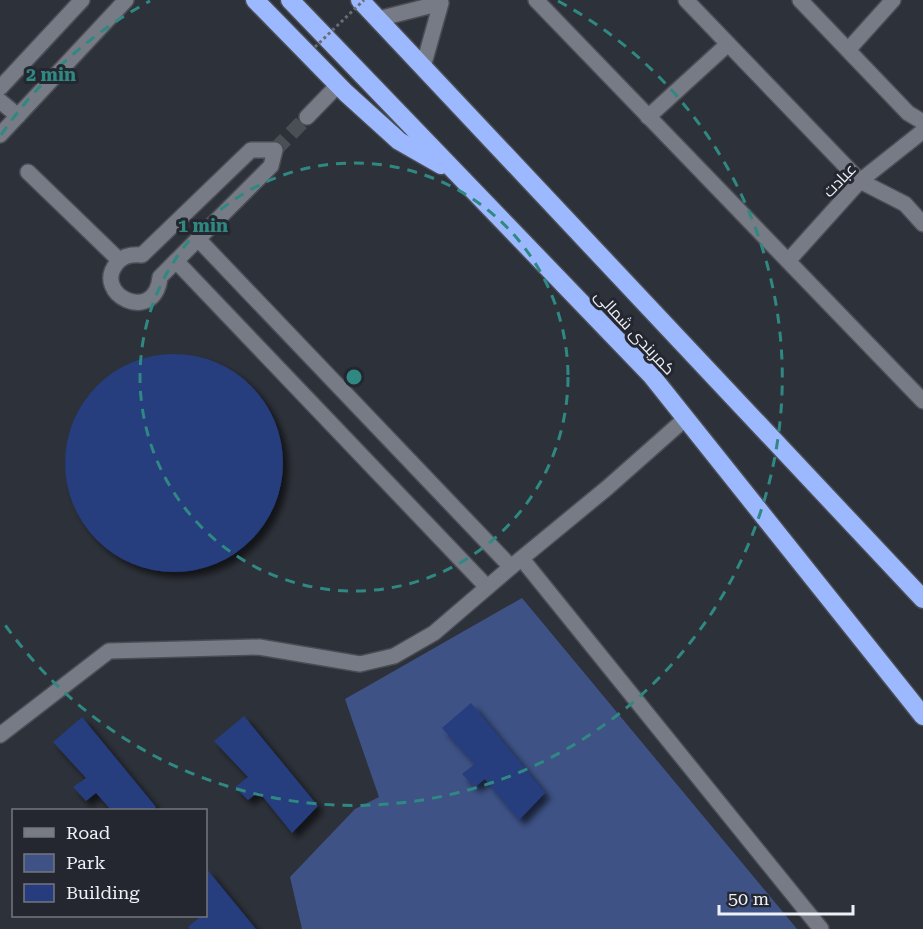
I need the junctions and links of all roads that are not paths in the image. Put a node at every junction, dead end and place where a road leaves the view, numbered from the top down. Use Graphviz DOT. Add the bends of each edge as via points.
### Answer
graph roads {
  1 [pos="82,0"];
  2 [pos="126,0"];
  3 [pos="255,0"];
  4 [pos="290,0"];
  5 [pos="362,0"];
  6 [pos="536,0"];
  7 [pos="686,0"];
  8 [pos="800,0"];
  9 [pos="893,0"];
  10 [pos="442,1"];
  11 [pos="378,20"];
  12 [pos="728,44"];
  13 [pos="848,50"];
  14 [pos="423,67"];
  15 [pos="338,85"];
  16 [pos="0,88"];
  17 [pos="0,101"];
  18 [pos="18,116"];
  19 [pos="307,117"];
  20 [pos="648,117"];
  21 [pos="923,122"];
  22 [pos="923,131"];
  23 [pos="0,135"];
  24 [pos="28,172"];
  25 [pos="459,176"];
  26 [pos="860,181"];
  27 [pos="923,224"];
  28 [pos="198,239"];
  29 [pos="119,260"];
  30 [pos="176,261"];
  31 [pos="788,261"];
  32 [pos="923,401"];
  33 [pos="686,418"];
  34 [pos="516,563"];
  35 [pos="488,587"];
  36 [pos="923,599"];
  37 [pos="923,716"];
  38 [pos="0,735"];
  39 [pos="821,929"];
  1 -- 16 [label="street"];
  2 -- 18 [label="street"];
  3 -- 15 [label="highway"];
  4 -- 25 [label="highway, کمربندی شمالی"];
  5 -- 11 [label="highway, کمربندی شمالی"];
  6 -- 20 [label="street"];
  7 -- 12 [label="street"];
  8 -- 13 [label="street"];
  9 -- 13 [label="street"];
  10 -- 11 [label="street"];
  10 -- 14 [label="street"];
  11 -- 14 [label="highway, کمربندی شمالی"];
  12 -- 20 [label="street"];
  12 -- 26 [label="street"];
  13 -- 21 [label="street" via="908,113"];
  14 -- 36 [label="highway, کمربندی شمالی"];
  15 -- 19 [label="street"];
  15 -- 25 [label="highway" via="399,141"];
  17 -- 18 [label="street"];
  18 -- 23 [label="street"];
  20 -- 31 [label="street"];
  22 -- 26 [label="street, عبادت"];
  24 -- 29 [label="street"];
  25 -- 33 [label="highway, کمربندی شمالی" via="651,375"];
  26 -- 27 [label="street" via="904,204"];
  26 -- 31 [label="street, عبادت"];
  28 -- 29 [label="street" via="271,166 275,150 252,150 142,255"];
  28 -- 30 [label="street"];
  28 -- 34 [label="street"];
  29 -- 30 [label="street" via="111,282 119,297 134,303 150,298 160,276"];
  30 -- 35 [label="street"];
  31 -- 32 [label="street"];
  33 -- 34 [label="street"];
  33 -- 37 [label="highway, کمربندی شمالی"];
  34 -- 35 [label="street"];
  34 -- 39 [label="street"];
  35 -- 38 [label="street" via="434,633 394,656 360,664 259,647 109,651"];
}
